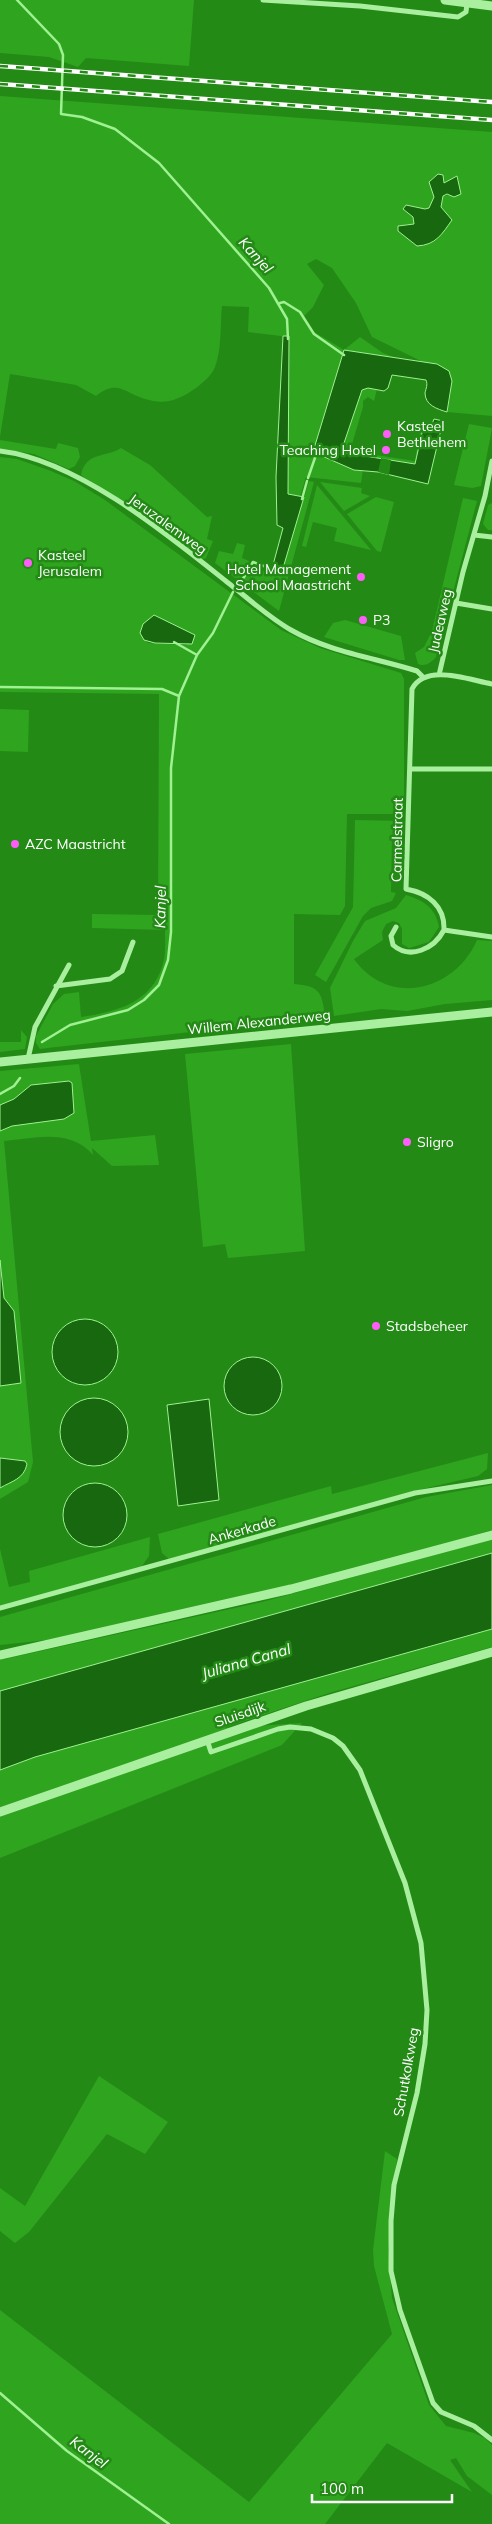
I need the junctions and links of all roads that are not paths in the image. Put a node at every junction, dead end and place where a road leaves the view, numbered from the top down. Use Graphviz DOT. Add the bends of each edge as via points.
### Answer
graph roads {
  1 [pos="263,0"];
  2 [pos="446,0"];
  3 [pos="467,3"];
  4 [pos="492,6"];
  5 [pos="0,452"];
  6 [pos="492,461"];
  7 [pos="485,496"];
  8 [pos="492,497"];
  9 [pos="474,535"];
  10 [pos="492,537"];
  11 [pos="456,603"];
  12 [pos="492,609"];
  13 [pos="439,675"];
  14 [pos="423,677"];
  15 [pos="492,684"];
  16 [pos="410,769"];
  17 [pos="492,769"];
  18 [pos="396,928"];
  19 [pos="444,930"];
  20 [pos="492,937"];
  21 [pos="133,942"];
  22 [pos="69,965"];
  23 [pos="56,986"];
  24 [pos="492,1012"];
  25 [pos="28,1059"];
  26 [pos="0,1062"];
  27 [pos="492,1481"];
  28 [pos="492,1535"];
  29 [pos="0,1608"];
  30 [pos="492,1652"];
  31 [pos="0,1655"];
  32 [pos="207,1740"];
  33 [pos="0,1812"];
  34 [pos="492,2440"];
  1 -- 3 [label="street" via="458,17 466,12"];
  2 -- 3 [label="street"];
  3 -- 4 [label="street"];
  5 -- 14 [label="street, Jeruzalemweg" via="48,462 89,483 290,630 349,652 417,671"];
  6 -- 7 [label="street, Judeaweg"];
  7 -- 8 [label="street"];
  7 -- 9 [label="street, Judeaweg"];
  9 -- 10 [label="street"];
  9 -- 11 [label="street, Judeaweg"];
  11 -- 12 [label="street"];
  11 -- 13 [label="street, Judeaweg"];
  13 -- 14 [label="street, Judeaweg"];
  13 -- 15 [label="street"];
  14 -- 16 [label="street" via="410,694"];
  16 -- 17 [label="street"];
  16 -- 19 [label="street, Carmelstraat" via="406,889 426,895 434,902 444,922"];
  18 -- 19 [label="street" via="391,936 393,945 401,951 411,952 428,947"];
  19 -- 20 [label="street"];
  21 -- 23 [label="street" via="122,971 110,979"];
  22 -- 23 [label="street"];
  23 -- 25 [label="street" via="35,1027"];
  24 -- 25 [label="street, Willem Alexanderweg"];
  25 -- 26 [label="street, Willem Alexanderweg"];
  27 -- 29 [label="street, Ankerkade" via="415,1493"];
  28 -- 31 [label="street" via="291,1589"];
  30 -- 32 [label="street, Sluisdijk" via="366,1688"];
  32 -- 33 [label="street, Sluisdijk"];
  32 -- 34 [label="street, Schutkolkweg" via="211,1752 278,1729 311,1729 343,1746 360,1770 405,1883 421,1943 426,1981 425,2044 394,2185 390,2255 394,2289 433,2403 441,2412 474,2426"];
}
